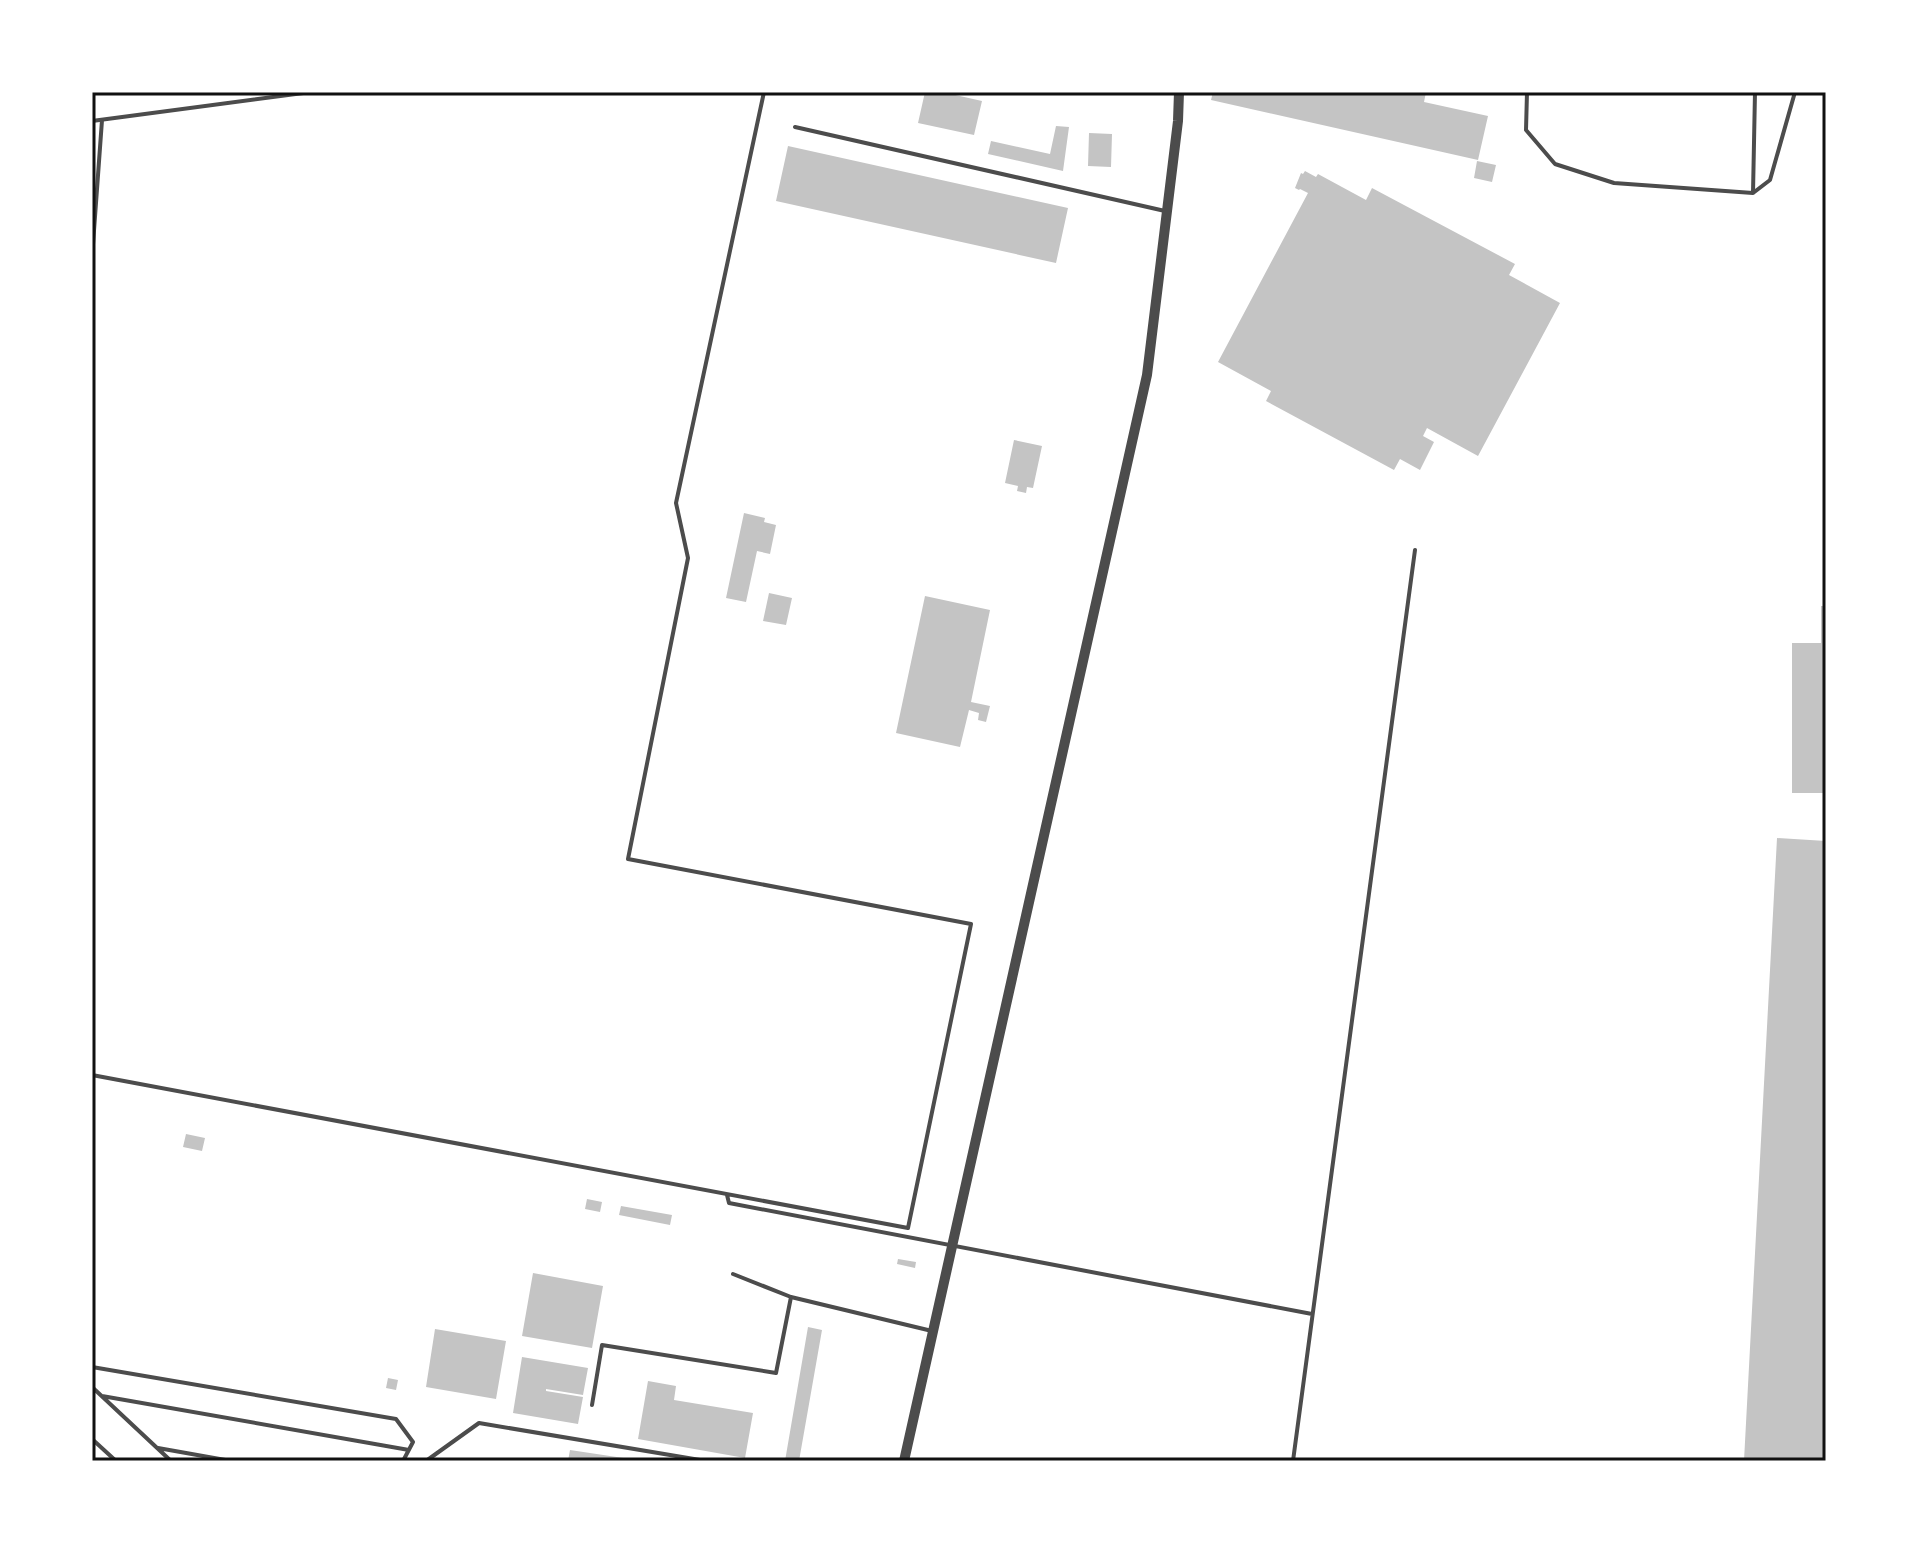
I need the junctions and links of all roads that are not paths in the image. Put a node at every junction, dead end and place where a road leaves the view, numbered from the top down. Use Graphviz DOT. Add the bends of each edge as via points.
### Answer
graph roads {
  1 [pos="311,92"];
  2 [pos="764,92"];
  3 [pos="1179,92"];
  4 [pos="1527,92"];
  5 [pos="1755,92"];
  6 [pos="1795,92"];
  7 [pos="102,120"];
  8 [pos="92,121"];
  9 [pos="795,127"];
  10 [pos="1753,193"];
  11 [pos="1167,211"];
  12 [pos="92,258"];
  13 [pos="1415,550"];
  14 [pos="92,1075"];
  15 [pos="727,1194"];
  16 [pos="733,1274"];
  17 [pos="791,1297"];
  18 [pos="1312,1314"];
  19 [pos="932,1331"];
  20 [pos="92,1367"];
  21 [pos="92,1387"];
  22 [pos="102,1396"];
  23 [pos="592,1405"];
  24 [pos="92,1439"];
  25 [pos="157,1448"];
  26 [pos="409,1450"];
  27 [pos="116,1461"];
  28 [pos="171,1461"];
  29 [pos="231,1461"];
  30 [pos="403,1461"];
  31 [pos="426,1461"];
  32 [pos="706,1461"];
  33 [pos="904,1461"];
  34 [pos="1293,1461"];
  1 -- 7 [label="lane"];
  2 -- 15 [label="lane" via="676,503 688,558 628,859 971,924 908,1228"];
  3 -- 11 [label="street"];
  4 -- 10 [label="lane" via="1526,130 1555,164 1614,183"];
  5 -- 10 [label="lane"];
  6 -- 10 [label="lane" via="1770,180"];
  7 -- 8 [label="lane"];
  7 -- 12 [label="lane"];
  9 -- 11 [label="lane"];
  11 -- 19 [label="street" via="1147,375"];
  13 -- 18 [label="lane"];
  14 -- 15 [label="lane"];
  15 -- 18 [label="lane" via="729,1203 787,1215"];
  16 -- 17 [label="lane"];
  17 -- 19 [label="lane"];
  17 -- 23 [label="lane" via="776,1373 602,1345"];
  18 -- 34 [label="lane"];
  19 -- 33 [label="street"];
  20 -- 26 [label="lane" via="396,1419 413,1442"];
  21 -- 22 [label="lane"];
  22 -- 25 [label="lane"];
  22 -- 26 [label="lane"];
  24 -- 27 [label="lane"];
  25 -- 28 [label="lane"];
  25 -- 29 [label="lane"];
  26 -- 30 [label="lane"];
  31 -- 32 [label="lane" via="479,1423"];
}
